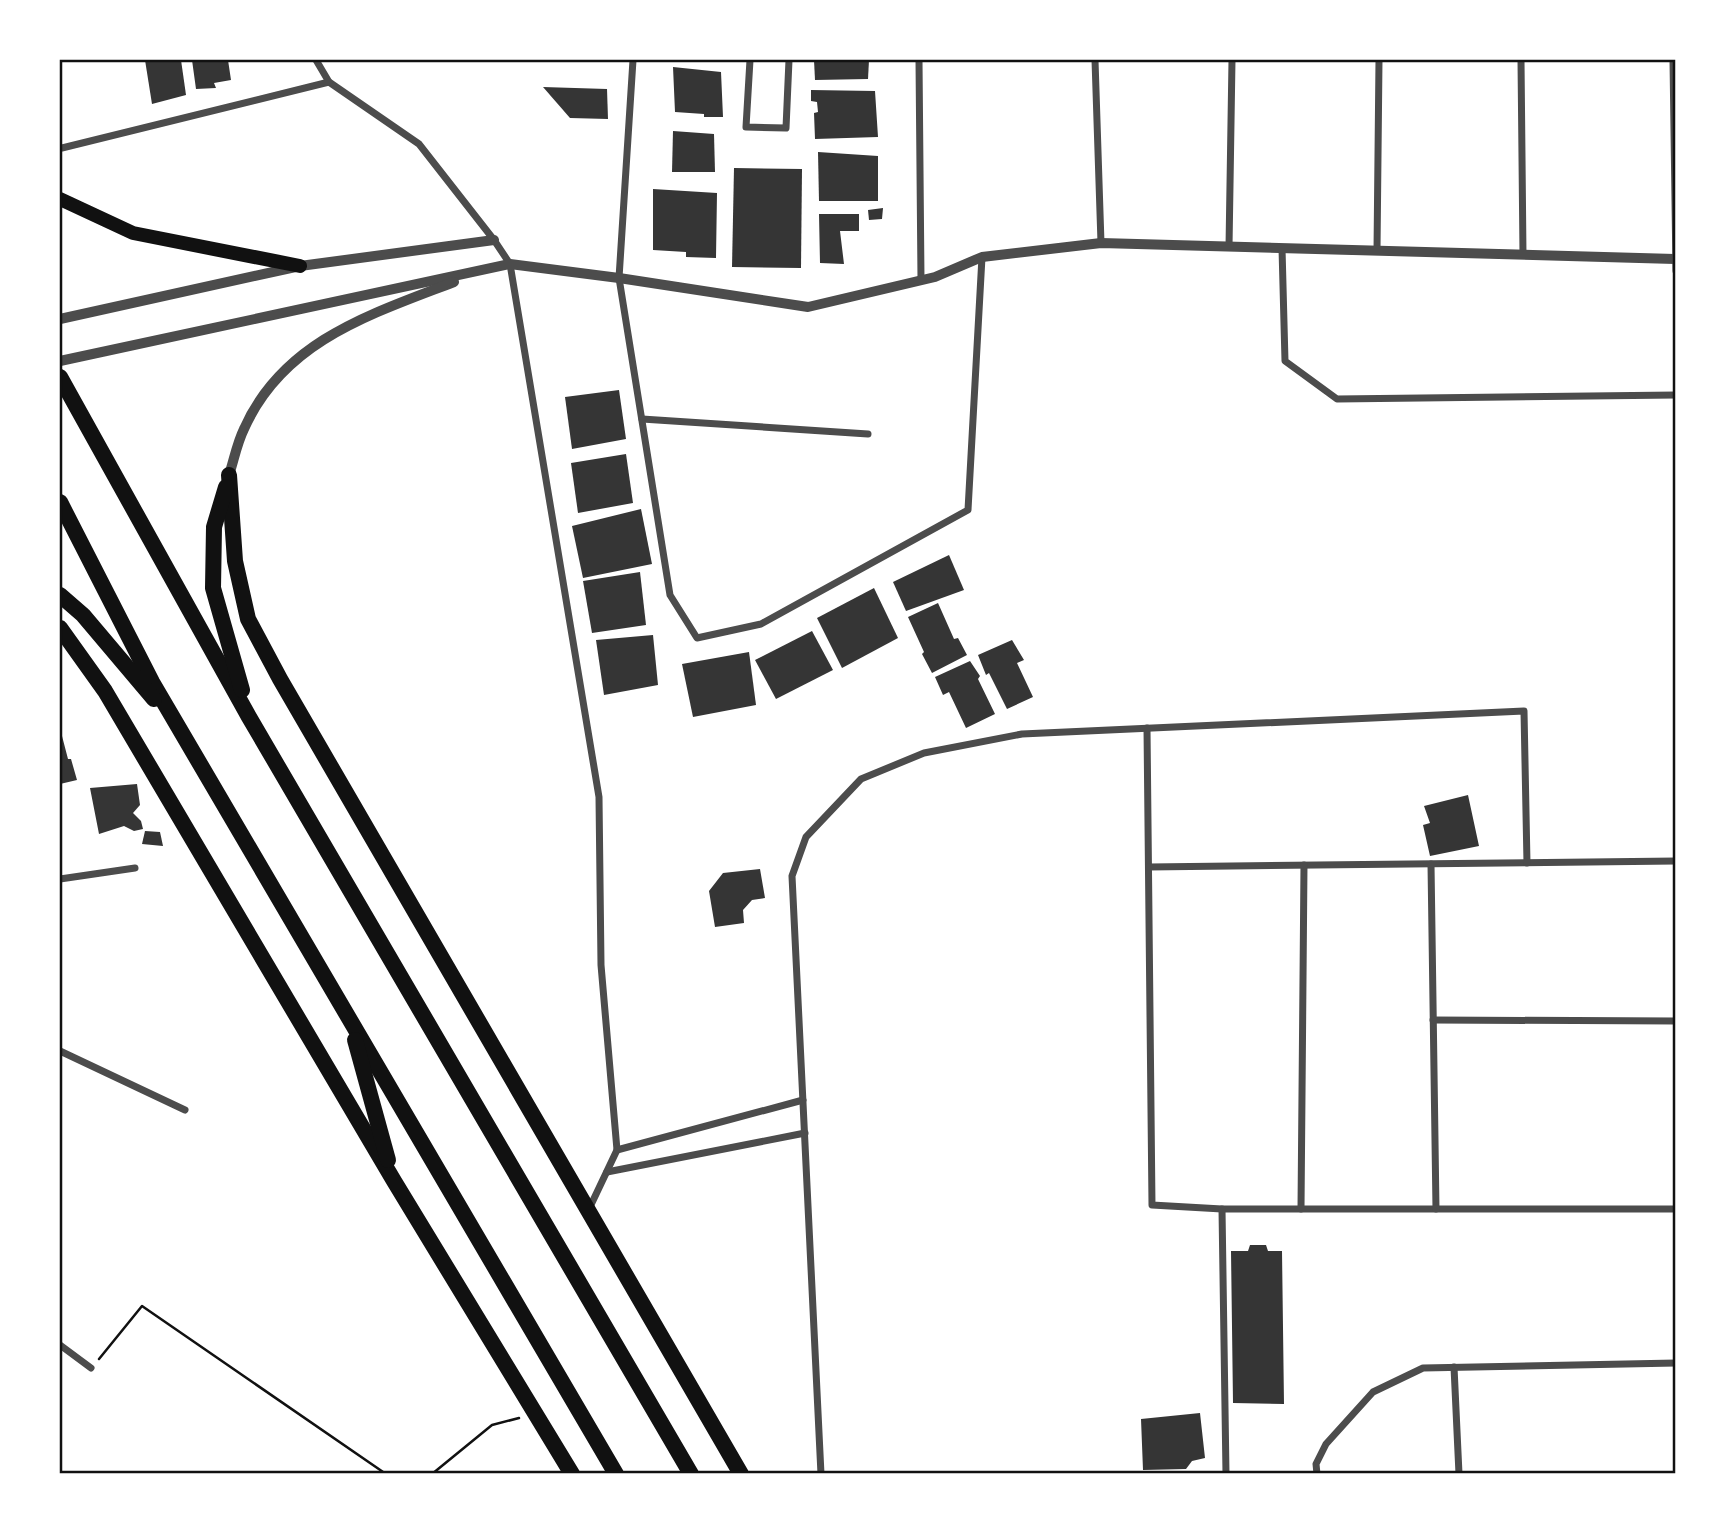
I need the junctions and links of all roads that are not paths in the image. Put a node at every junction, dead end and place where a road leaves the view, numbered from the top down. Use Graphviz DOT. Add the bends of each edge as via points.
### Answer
graph roads {
  1 [pos="316,60"];
  2 [pos="632,60"];
  3 [pos="750,60"];
  4 [pos="789,60"];
  5 [pos="919,60"];
  6 [pos="1095,60"];
  7 [pos="1232,60"];
  8 [pos="1379,60"];
  9 [pos="1521,60"];
  10 [pos="1673,60"];
  11 [pos="329,82"];
  12 [pos="62,148"];
  13 [pos="60,199"];
  14 [pos="494,240"];
  15 [pos="1101,243"];
  16 [pos="1229,247"];
  17 [pos="1282,248"];
  18 [pos="1377,250"];
  19 [pos="1523,255"];
  20 [pos="982,257"];
  21 [pos="1675,259"];
  22 [pos="510,264"];
  23 [pos="300,267"];
  24 [pos="485,270"];
  25 [pos="1675,271"];
  26 [pos="619,278"];
  27 [pos="921,279"];
  28 [pos="60,319"];
  29 [pos="60,360"];
  30 [pos="60,377"];
  31 [pos="1675,395"];
  32 [pos="642,419"];
  33 [pos="868,433"];
  34 [pos="229,475"];
  35 [pos="60,502"];
  36 [pos="60,595"];
  37 [pos="60,628"];
  38 [pos="249,718"];
  39 [pos="1147,728"];
  40 [pos="180,730"];
  41 [pos="1675,862"];
  42 [pos="1527,863"];
  43 [pos="1431,864"];
  44 [pos="1304,866"];
  45 [pos="1149,867"];
  46 [pos="135,868"];
  47 [pos="60,879"];
  48 [pos="349,1017"];
  49 [pos="1433,1020"];
  50 [pos="1675,1021"];
  51 [pos="60,1051"];
  52 [pos="803,1100"];
  53 [pos="185,1110"];
  54 [pos="805,1133"];
  55 [pos="617,1150"];
  56 [pos="607,1172"];
  57 [pos="394,1181"];
  58 [pos="1222,1209"];
  59 [pos="1301,1209"];
  60 [pos="1436,1209"];
  61 [pos="1675,1209"];
  62 [pos="588,1210"];
  63 [pos="60,1345"];
  64 [pos="1675,1363"];
  65 [pos="1454,1367"];
  66 [pos="91,1368"];
  67 [pos="572,1474"];
  68 [pos="616,1474"];
  69 [pos="691,1474"];
  70 [pos="741,1474"];
  71 [pos="821,1474"];
  72 [pos="1226,1474"];
  73 [pos="1317,1474"];
  74 [pos="1459,1474"];
  1 -- 11 [label="street"];
  2 -- 26 [label="street"];
  3 -- 4 [label="street" via="746,127 786,128"];
  5 -- 27 [label="street"];
  6 -- 15 [label="street"];
  7 -- 16 [label="street"];
  8 -- 18 [label="street"];
  9 -- 19 [label="street"];
  10 -- 21 [label="street"];
  11 -- 12 [label="street"];
  11 -- 14 [label="street" via="419,144"];
  13 -- 23 [label="highway" via="133,233"];
  14 -- 22 [label="street"];
  14 -- 23 [label="street"];
  15 -- 16 [label="street"];
  15 -- 20 [label="street"];
  16 -- 17 [label="street"];
  17 -- 18 [label="street"];
  17 -- 31 [label="street" via="1285,361 1337,399"];
  18 -- 19 [label="street"];
  19 -- 21 [label="street"];
  20 -- 27 [label="street"];
  20 -- 32 [label="street" via="968,510 761,624 697,638 670,595"];
  21 -- 25 [label="street"];
  22 -- 24 [label="street"];
  22 -- 26 [label="street"];
  22 -- 55 [label="street" via="599,797 601,965"];
  23 -- 28 [label="street"];
  24 -- 29 [label="street"];
  24 -- 34 [label="street" via="340,329 302,355 267,388 244,429"];
  26 -- 27 [label="street" via="808,307"];
  26 -- 32 [label="street"];
  30 -- 38 [label="highway"];
  32 -- 33 [label="street"];
  34 -- 38 [label="highway" via="214,527 213,588"];
  34 -- 62 [label="highway" via="235,561 248,619"];
  35 -- 40 [label="highway"];
  36 -- 40 [label="highway" via="83,615"];
  37 -- 57 [label="highway" via="105,691"];
  38 -- 69 [label="highway"];
  39 -- 42 [label="street" via="1524,711"];
  39 -- 45 [label="street"];
  39 -- 52 [label="street" via="1022,734 924,753 861,779 806,837 792,876"];
  40 -- 48 [label="highway"];
  41 -- 42 [label="street"];
  42 -- 43 [label="street"];
  43 -- 44 [label="street"];
  43 -- 49 [label="street"];
  44 -- 45 [label="street"];
  44 -- 59 [label="street"];
  45 -- 58 [label="street" via="1152,1205"];
  46 -- 47 [label="street"];
  48 -- 57 [label="highway"];
  48 -- 68 [label="highway"];
  49 -- 50 [label="street"];
  49 -- 60 [label="street"];
  51 -- 53 [label="street"];
  52 -- 54 [label="street"];
  52 -- 55 [label="street"];
  54 -- 56 [label="street"];
  54 -- 71 [label="street"];
  55 -- 56 [label="street"];
  56 -- 62 [label="street"];
  57 -- 67 [label="highway"];
  58 -- 59 [label="street"];
  58 -- 72 [label="street"];
  59 -- 60 [label="street"];
  60 -- 61 [label="street"];
  62 -- 70 [label="highway"];
  63 -- 66 [label="street"];
  64 -- 65 [label="street"];
  65 -- 73 [label="street" via="1423,1368 1373,1392 1326,1444 1316,1464"];
  65 -- 74 [label="street"];
}
